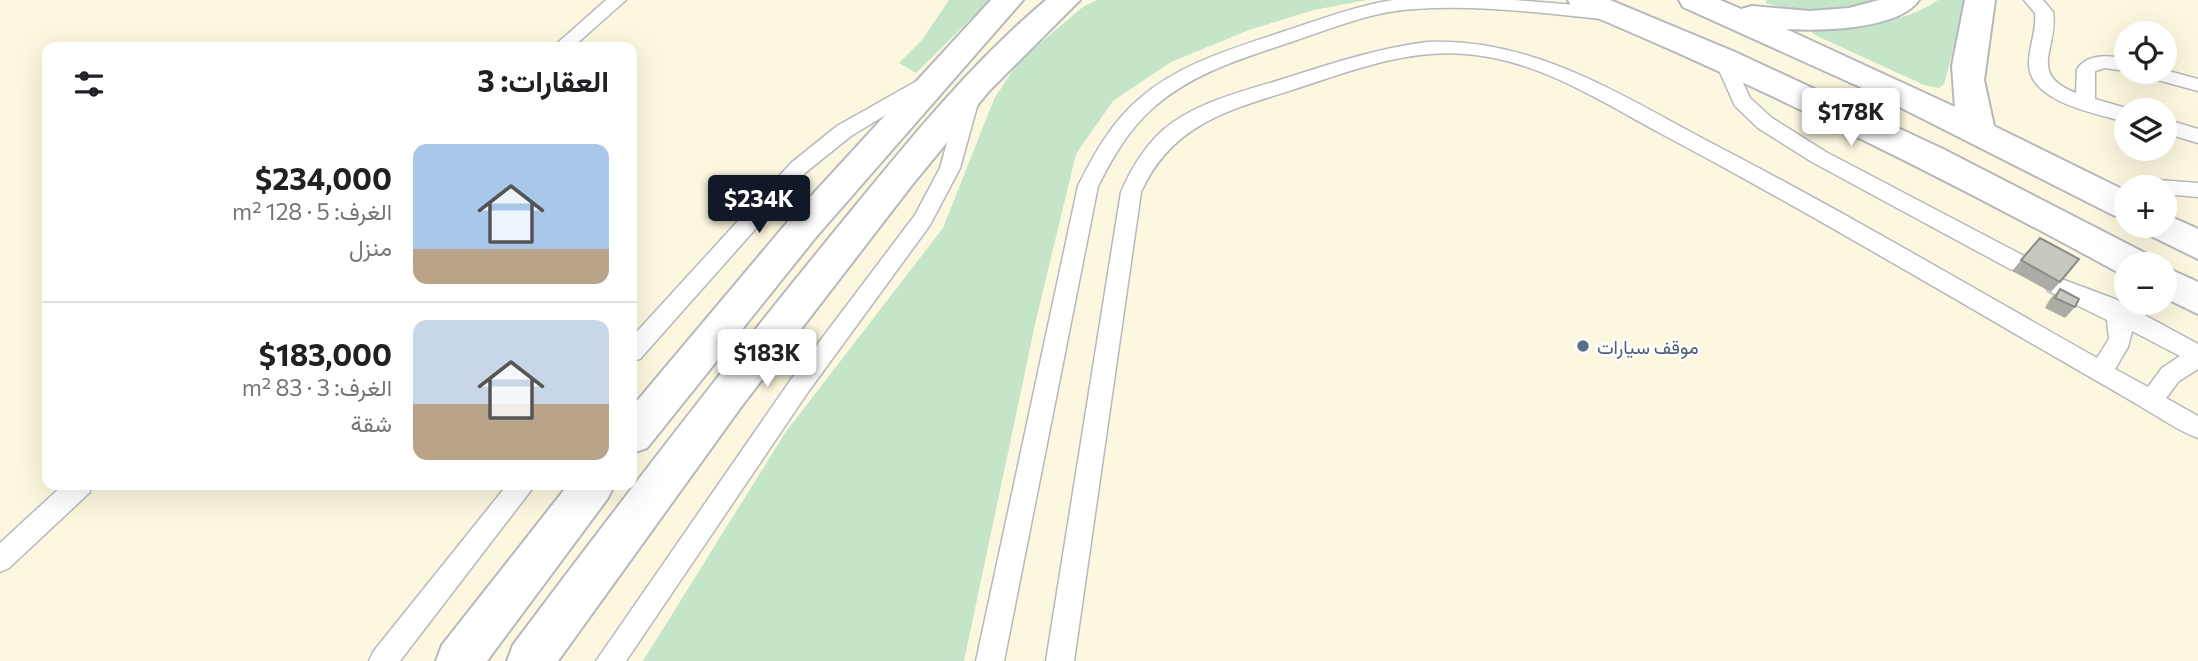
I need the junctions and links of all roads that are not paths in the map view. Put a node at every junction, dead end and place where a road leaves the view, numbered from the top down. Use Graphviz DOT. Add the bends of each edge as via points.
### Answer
graph roads {
  1 [pos="617,0"];
  2 [pos="1007,0"];
  3 [pos="1065,0"];
  4 [pos="1583,0"];
  5 [pos="1694,0"];
  6 [pos="1904,0"];
  7 [pos="1980,0"];
  8 [pos="2033,0"];
  9 [pos="1724,13"];
  10 [pos="1618,14"];
  11 [pos="568,42"];
  12 [pos="1723,59"];
  13 [pos="2114,63"];
  14 [pos="2177,79"];
  15 [pos="954,84"];
  16 [pos="2198,85"];
  17 [pos="2085,102"];
  18 [pos="2114,111"];
  19 [pos="2177,130"];
  20 [pos="1980,134"];
  21 [pos="2196,136"];
  22 [pos="2177,187"];
  23 [pos="2198,190"];
  24 [pos="2114,198"];
  25 [pos="2177,234"];
  26 [pos="2198,245"];
  27 [pos="2114,254"];
  28 [pos="2021,259"];
  29 [pos="2060,281"];
  30 [pos="2177,288"];
  31 [pos="2198,299"];
  32 [pos="2112,310"];
  33 [pos="637,346"];
  34 [pos="2198,357"];
  35 [pos="2101,371"];
  36 [pos="2152,401"];
  37 [pos="2198,428"];
  38 [pos="637,430"];
  39 [pos="75,490"];
  40 [pos="518,490"];
  41 [pos="589,490"];
  42 [pos="0,560"];
  43 [pos="383,661"];
  44 [pos="459,661"];
  45 [pos="530,661"];
  46 [pos="610,661"];
  47 [pos="990,661"];
  48 [pos="1060,661"];
  1 -- 11 [label="lane"];
  2 -- 15 [label="street"];
  3 -- 15 [label="street"];
  4 -- 10 [label="street"];
  5 -- 9 [label="street"];
  6 -- 9 [label="street" via="1858,17 1818,20"];
  7 -- 20 [label="street" via="1966,68"];
  8 -- 17 [label="lane" via="2045,19 2038,66 2041,78 2054,91"];
  9 -- 20 [label="street"];
  10 -- 12 [label="street"];
  10 -- 47 [label="lane" via="1440,3 1365,11 1213,61 1166,87 1134,113 1114,136 1088,186"];
  12 -- 27 [label="street" via="1868,126"];
  12 -- 28 [label="lane" via="1742,101 1782,135 1838,156"];
  13 -- 17 [label="lane" via="2086,69"];
  14 -- 16 [label="lane"];
  15 -- 33 [label="lane" via="844,131 798,169"];
  15 -- 38 [label="street" via="803,228"];
  15 -- 45 [label="street" via="910,163 743,371"];
  15 -- 46 [label="lane" via="950,168 923,220 800,385"];
  17 -- 18 [label="lane"];
  19 -- 21 [label="lane"];
  20 -- 24 [label="street"];
  22 -- 23 [label="lane"];
  25 -- 26 [label="street"];
  29 -- 32 [label="lane" via="2082,286"];
  30 -- 31 [label="street"];
  32 -- 34 [label="lane"];
  32 -- 35 [label="lane" via="2119,324 2120,345"];
  34 -- 36 [label="lane" via="2169,374"];
  35 -- 36 [label="lane"];
  35 -- 48 [label="lane" via="1777,186 1541,65 1494,51 1446,47 1370,59 1198,118 1163,142 1138,174 1131,192"];
  36 -- 37 [label="lane"];
  39 -- 42 [label="lane"];
  40 -- 43 [label="lane"];
  41 -- 44 [label="street"];
}
